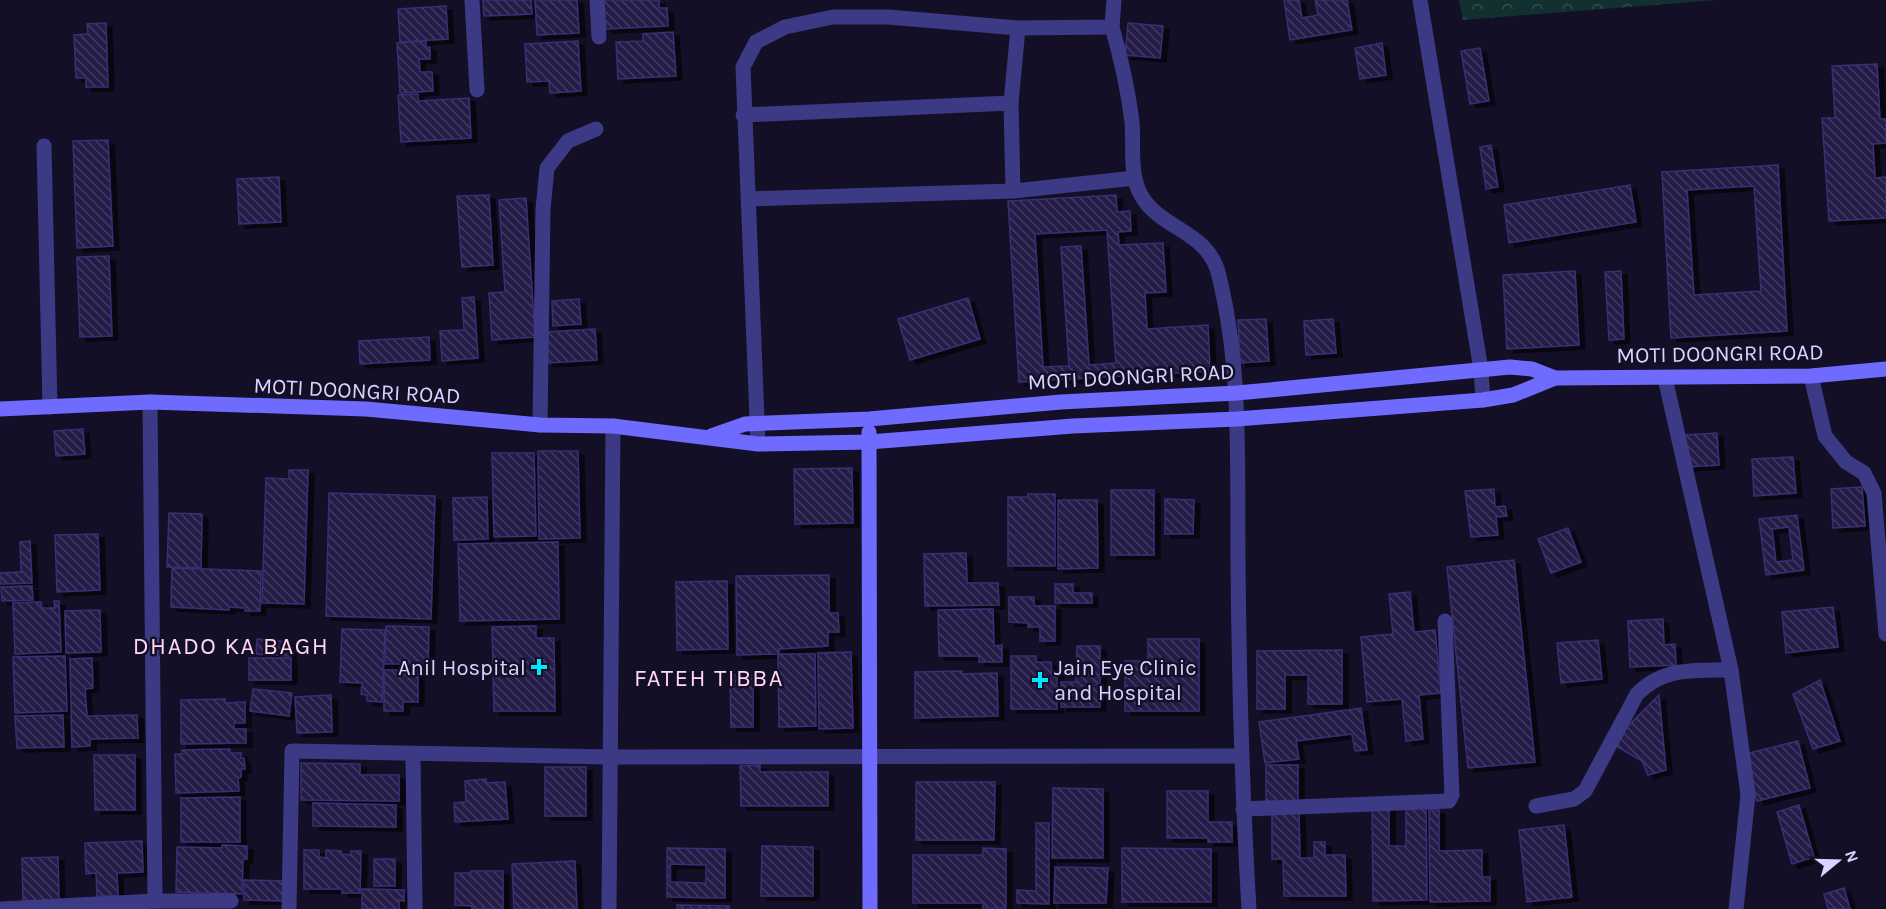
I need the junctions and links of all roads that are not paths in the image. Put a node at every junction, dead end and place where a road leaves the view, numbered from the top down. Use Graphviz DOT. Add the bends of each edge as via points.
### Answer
graph roads {
  1 [pos="472,0"];
  2 [pos="597,0"];
  3 [pos="1114,0"];
  4 [pos="1420,0"];
  5 [pos="1112,27"];
  6 [pos="1018,28"];
  7 [pos="599,37"];
  8 [pos="477,90"];
  9 [pos="1011,103"];
  10 [pos="743,115"];
  11 [pos="596,129"];
  12 [pos="44,146"];
  13 [pos="1135,178"];
  14 [pos="1013,191"];
  15 [pos="749,199"];
  16 [pos="1481,369"];
  17 [pos="1886,369"];
  18 [pos="1811,376"];
  19 [pos="1555,378"];
  20 [pos="1665,378"];
  21 [pos="1237,393"];
  22 [pos="1088,400"];
  23 [pos="1483,400"];
  24 [pos="150,402"];
  25 [pos="50,407"];
  26 [pos="0,409"];
  27 [pos="869,419"];
  28 [pos="1237,419"];
  29 [pos="758,424"];
  30 [pos="540,425"];
  31 [pos="1090,425"];
  32 [pos="613,426"];
  33 [pos="711,436"];
  34 [pos="869,442"];
  35 [pos="758,444"];
  36 [pos="1445,621"];
  37 [pos="1886,634"];
  38 [pos="1731,670"];
  39 [pos="413,754"];
  40 [pos="871,755"];
  41 [pos="1240,756"];
  42 [pos="611,757"];
  43 [pos="1536,806"];
  44 [pos="1243,809"];
  45 [pos="155,901"];
  46 [pos="231,901"];
  47 [pos="2,909"];
  48 [pos="289,909"];
  49 [pos="415,909"];
  50 [pos="609,909"];
  51 [pos="870,909"];
  52 [pos="1249,909"];
  53 [pos="1736,909"];
  1 -- 8 [label="street"];
  2 -- 7 [label="street"];
  3 -- 5 [label="street"];
  4 -- 16 [label="street"];
  5 -- 6 [label="street"];
  5 -- 13 [label="street" via="1127,88"];
  6 -- 9 [label="street"];
  6 -- 10 [label="street" via="888,17 833,17 785,27 756,42 743,67"];
  9 -- 10 [label="street"];
  9 -- 14 [label="street"];
  10 -- 15 [label="street"];
  11 -- 30 [label="street" via="568,141 546,168"];
  12 -- 25 [label="street"];
  13 -- 14 [label="street"];
  13 -- 21 [label="street" via="1141,196 1156,212 1204,246 1214,259 1220,276"];
  14 -- 15 [label="street"];
  15 -- 29 [label="street"];
  16 -- 19 [label="street, MOTI DOONGRI ROAD" via="1532,369"];
  16 -- 21 [label="street, MOTI DOONGRI ROAD"];
  16 -- 23 [label="street"];
  17 -- 18 [label="street, MOTI DOONGRI ROAD"];
  18 -- 20 [label="street, MOTI DOONGRI ROAD"];
  18 -- 37 [label="street" via="1825,436 1846,462 1864,473 1874,493"];
  19 -- 20 [label="street, MOTI DOONGRI ROAD"];
  19 -- 23 [label="street, MOTI DOONGRI ROAD" via="1513,395"];
  20 -- 38 [label="street"];
  21 -- 22 [label="street, MOTI DOONGRI ROAD"];
  21 -- 28 [label="street"];
  22 -- 27 [label="street, MOTI DOONGRI ROAD"];
  22 -- 31 [label="street"];
  23 -- 28 [label="street, MOTI DOONGRI ROAD"];
  24 -- 25 [label="street, MOTI DOONGRI ROAD"];
  24 -- 30 [label="street, MOTI DOONGRI ROAD" via="366,409"];
  24 -- 45 [label="street"];
  25 -- 26 [label="street, MOTI DOONGRI ROAD"];
  27 -- 29 [label="street, MOTI DOONGRI ROAD"];
  27 -- 34 [label="street"];
  28 -- 31 [label="street, MOTI DOONGRI ROAD"];
  28 -- 41 [label="street"];
  29 -- 33 [label="street, MOTI DOONGRI ROAD" via="733,427"];
  29 -- 35 [label="street"];
  30 -- 32 [label="street, MOTI DOONGRI ROAD"];
  31 -- 34 [label="street, MOTI DOONGRI ROAD"];
  32 -- 33 [label="street, MOTI DOONGRI ROAD"];
  32 -- 42 [label="street"];
  33 -- 35 [label="street, MOTI DOONGRI ROAD"];
  34 -- 35 [label="street, MOTI DOONGRI ROAD"];
  34 -- 40 [label="street"];
  36 -- 44 [label="street" via="1452,795 1449,801"];
  38 -- 43 [label="street" via="1685,670 1649,682 1637,694 1585,790 1574,799"];
  38 -- 53 [label="street" via="1748,795"];
  39 -- 42 [label="street"];
  39 -- 48 [label="street" via="292,751"];
  39 -- 49 [label="street"];
  40 -- 41 [label="street"];
  40 -- 42 [label="street"];
  40 -- 51 [label="street"];
  41 -- 44 [label="street"];
  42 -- 50 [label="street"];
  44 -- 52 [label="street"];
  45 -- 46 [label="street"];
  45 -- 47 [label="street"];
}
